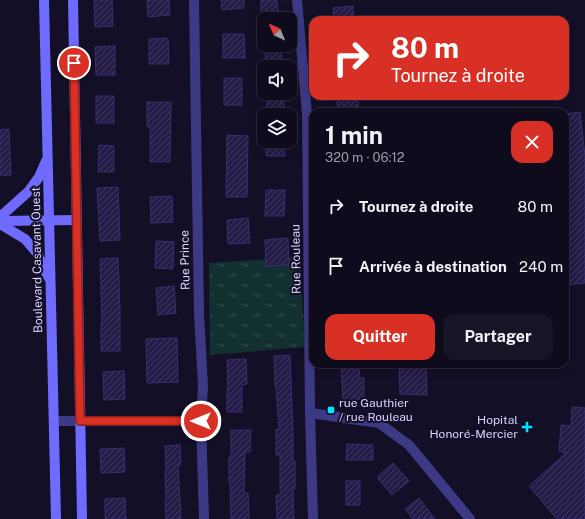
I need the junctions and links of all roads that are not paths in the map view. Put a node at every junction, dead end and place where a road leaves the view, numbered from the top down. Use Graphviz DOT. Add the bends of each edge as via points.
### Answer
graph roads {
  1 [pos="44,0"];
  2 [pos="73,0"];
  3 [pos="194,0"];
  4 [pos="297,0"];
  5 [pos="47,157"];
  6 [pos="0,217"];
  7 [pos="49,220"];
  8 [pos="77,220"];
  9 [pos="0,223"];
  10 [pos="50,283"];
  11 [pos="309,313"];
  12 [pos="310,368"];
  13 [pos="310,413"];
  14 [pos="54,421"];
  15 [pos="80,421"];
  16 [pos="201,421"];
  17 [pos="56,519"];
  18 [pos="82,519"];
  19 [pos="204,519"];
  20 [pos="313,519"];
  21 [pos="470,519"];
  1 -- 5 [label="street, Boulevard Casavant Ouest"];
  2 -- 8 [label="street"];
  3 -- 16 [label="street, Rue Prince" via="199,314 203,386"];
  4 -- 11 [label="street, Rue Rouleau" via="307,114"];
  5 -- 6 [label="street" via="39,177 29,191"];
  5 -- 7 [label="street, Boulevard Casavant Ouest"];
  7 -- 8 [label="street"];
  7 -- 9 [label="street"];
  7 -- 10 [label="street, Boulevard Casavant Ouest"];
  8 -- 15 [label="street"];
  9 -- 10 [label="street" via="25,239 37,253"];
  10 -- 14 [label="street, Boulevard Casavant Ouest"];
  12 -- 13 [label="street, Rue Rouleau"];
  13 -- 20 [label="street, Rue Rouleau"];
  13 -- 21 [label="street" via="379,422 409,445"];
  14 -- 15 [label="street"];
  14 -- 17 [label="street, Boulevard Casavant Ouest"];
  15 -- 16 [label="street"];
  15 -- 18 [label="street"];
  16 -- 19 [label="street, Rue Prince"];
}
